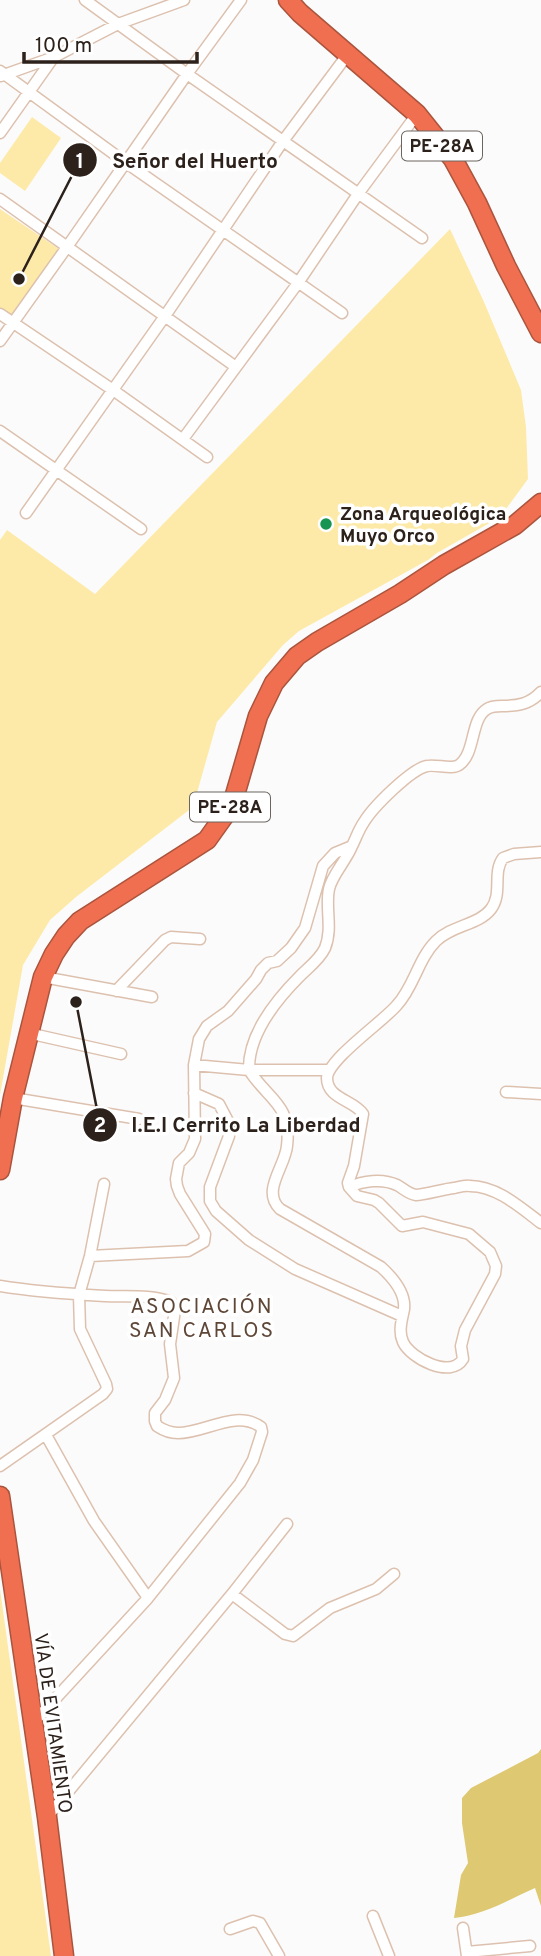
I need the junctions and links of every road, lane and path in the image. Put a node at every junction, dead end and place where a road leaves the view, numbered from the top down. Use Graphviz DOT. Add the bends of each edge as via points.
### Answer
graph roads {
  1 [pos="85,0"];
  2 [pos="184,0"];
  3 [pos="241,0"];
  4 [pos="288,0"];
  5 [pos="118,24"];
  6 [pos="348,54"];
  7 [pos="54,57"];
  8 [pos="2,74"];
  9 [pos="187,74"];
  10 [pos="28,92"];
  11 [pos="416,114"];
  12 [pos="0,133"];
  13 [pos="283,141"];
  14 [pos="125,163"];
  15 [pos="358,194"];
  16 [pos="0,199"];
  17 [pos="223,231"];
  18 [pos="422,237"];
  19 [pos="68,247"];
  20 [pos="298,283"];
  21 [pos="342,313"];
  22 [pos="0,314"];
  23 [pos="165,316"];
  24 [pos="12,323"];
  25 [pos="541,333"];
  26 [pos="0,341"];
  27 [pos="236,367"];
  28 [pos="113,390"];
  29 [pos="0,431"];
  30 [pos="183,439"];
  31 [pos="207,457"];
  32 [pos="57,471"];
  33 [pos="539,508"];
  34 [pos="26,513"];
  35 [pos="141,528"];
  36 [pos="541,692"];
  37 [pos="352,846"];
  38 [pos="541,852"];
  39 [pos="200,939"];
  40 [pos="43,977"];
  41 [pos="116,991"];
  42 [pos="152,997"];
  43 [pos="28,1033"];
  44 [pos="121,1054"];
  45 [pos="194,1065"];
  46 [pos="249,1070"];
  47 [pos="328,1070"];
  48 [pos="194,1093"];
  49 [pos="506,1093"];
  50 [pos="541,1094"];
  51 [pos="13,1098"];
  52 [pos="139,1119"];
  53 [pos="0,1170"];
  54 [pos="104,1184"];
  55 [pos="349,1187"];
  56 [pos="541,1223"];
  57 [pos="90,1256"];
  58 [pos="0,1286"];
  59 [pos="79,1295"];
  60 [pos="402,1316"];
  61 [pos="46,1435"];
  62 [pos="0,1466"];
  63 [pos="0,1496"];
  64 [pos="287,1524"];
  65 [pos="394,1574"];
  66 [pos="232,1594"];
  67 [pos="148,1598"];
  68 [pos="33,1723"];
  69 [pos="47,1817"];
  70 [pos="373,1916"];
  71 [pos="463,1928"];
  72 [pos="230,1929"];
  73 [pos="530,1946"];
  74 [pos="467,1954"];
  75 [pos="64,1956"];
  76 [pos="279,1956"];
  77 [pos="389,1956"];
  1 -- 5 [label="street"];
  2 -- 5 [label="street"];
  3 -- 9 [label="street"];
  4 -- 6 [label="highway, PE-28A"];
  5 -- 7 [label="street"];
  5 -- 9 [label="street"];
  6 -- 11 [label="highway, PE-28A"];
  6 -- 13 [label="street"];
  7 -- 8 [label="street"];
  7 -- 10 [label="street"];
  8 -- 10 [label="street"];
  9 -- 13 [label="street"];
  9 -- 14 [label="street"];
  10 -- 12 [label="street"];
  10 -- 14 [label="street"];
  11 -- 15 [label="street"];
  11 -- 25 [label="highway, PE-28A" via="453,159"];
  13 -- 15 [label="street"];
  13 -- 17 [label="street"];
  14 -- 17 [label="street"];
  14 -- 19 [label="street"];
  15 -- 18 [label="street"];
  15 -- 20 [label="street"];
  16 -- 19 [label="street"];
  17 -- 20 [label="street"];
  17 -- 23 [label="street"];
  19 -- 23 [label="street"];
  19 -- 24 [label="street"];
  20 -- 21 [label="street"];
  20 -- 27 [label="street"];
  22 -- 24 [label="street"];
  23 -- 27 [label="street"];
  23 -- 28 [label="street"];
  24 -- 26 [label="street"];
  24 -- 28 [label="street"];
  27 -- 30 [label="street"];
  28 -- 30 [label="street"];
  28 -- 32 [label="street"];
  29 -- 32 [label="street"];
  30 -- 31 [label="street"];
  32 -- 34 [label="street"];
  32 -- 35 [label="street"];
  33 -- 40 [label="highway, PE-28A" via="297,656 274,683 258,716 232,805 206,840 80,921 54,954"];
  36 -- 37 [label="street" via="522,705 486,709 467,755 458,765 424,766 409,775 364,821"];
  37 -- 45 [label="street" via="334,853 323,866 305,928 291,948 268,963 228,1011 202,1032"];
  37 -- 46 [label="street" via="328,891 330,919 324,950 268,1015 251,1048"];
  38 -- 47 [label="street" via="503,858 498,894 490,911 435,942 398,1005"];
  39 -- 41 [label="street" via="165,940"];
  40 -- 41 [label="street"];
  40 -- 43 [label="highway, PE-28A"];
  41 -- 42 [label="street"];
  43 -- 44 [label="street"];
  43 -- 51 [label="highway, PE-28A"];
  45 -- 46 [label="street"];
  45 -- 48 [label="street"];
  46 -- 47 [label="street"];
  46 -- 60 [label="street" via="285,1115 287,1148 272,1189 275,1204 381,1266 402,1296"];
  47 -- 55 [label="street" via="331,1090 363,1114"];
  48 -- 57 [label="street" via="195,1139 179,1163 177,1186 205,1234 204,1242 188,1251"];
  48 -- 60 [label="street" via="219,1104 228,1121 229,1136 210,1187 216,1211 249,1240 295,1269"];
  49 -- 50 [label="street"];
  51 -- 52 [label="street"];
  51 -- 53 [label="highway, PE-28A"];
  54 -- 57 [label="street"];
  55 -- 56 [label="street" via="365,1181 384,1182 420,1195 470,1185 490,1189"];
  55 -- 60 [label="street" via="357,1196 379,1203 402,1226 423,1222 468,1234 494,1259 492,1280 465,1330 463,1359 457,1367 424,1362 412,1354 403,1341"];
  57 -- 59 [label="street"];
  58 -- 59 [label="street"];
  59 -- 61 [label="street" via="80,1329 107,1389"];
  59 -- 67 [label="street" via="171,1302 174,1378 155,1413 157,1426 178,1433 232,1420 261,1427 247,1471"];
  61 -- 62 [label="street"];
  61 -- 67 [label="street" via="94,1521"];
  63 -- 68 [label="highway, VÍA DE EVITAMIENTO"];
  64 -- 66 [label="street"];
  65 -- 66 [label="street" via="376,1588 330,1608 293,1636"];
  66 -- 69 [label="street"];
  67 -- 68 [label="street"];
  68 -- 69 [label="highway, VÍA DE EVITAMIENTO"];
  69 -- 75 [label="highway, VÍA DE EVITAMIENTO"];
  70 -- 77 [label="street"];
  71 -- 74 [label="street"];
  72 -- 76 [label="street" via="260,1923"];
  73 -- 74 [label="street"];
}
